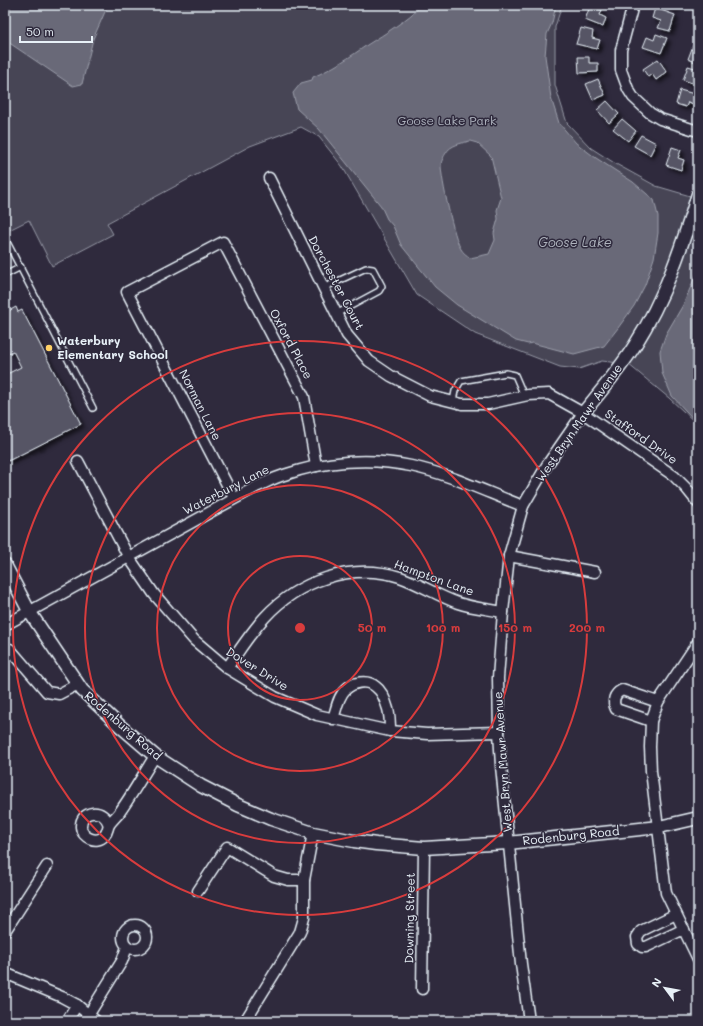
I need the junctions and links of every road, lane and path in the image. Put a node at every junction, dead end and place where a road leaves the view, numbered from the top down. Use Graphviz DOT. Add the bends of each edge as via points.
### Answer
graph roads {
  1 [pos="634,5"];
  2 [pos="698,131"];
  3 [pos="269,178"];
  4 [pos="698,194"];
  5 [pos="223,242"];
  6 [pos="5,243"];
  7 [pos="21,267"];
  8 [pos="5,275"];
  9 [pos="323,288"];
  10 [pos="336,314"];
  11 [pos="524,396"];
  12 [pos="453,401"];
  13 [pos="93,408"];
  14 [pos="584,413"];
  15 [pos="78,461"];
  16 [pos="316,466"];
  17 [pos="234,498"];
  18 [pos="698,503"];
  19 [pos="523,506"];
  20 [pos="128,556"];
  21 [pos="509,556"];
  22 [pos="5,566"];
  23 [pos="595,572"];
  24 [pos="29,612"];
  25 [pos="503,612"];
  26 [pos="5,625"];
  27 [pos="698,642"];
  28 [pos="10,649"];
  29 [pos="227,668"];
  30 [pos="78,684"];
  31 [pos="658,702"];
  32 [pos="333,719"];
  33 [pos="651,721"];
  34 [pos="390,731"];
  35 [pos="499,732"];
  36 [pos="155,756"];
  37 [pos="698,818"];
  38 [pos="109,825"];
  39 [pos="659,827"];
  40 [pos="314,832"];
  41 [pos="508,843"];
  42 [pos="424,848"];
  43 [pos="46,866"];
  44 [pos="304,880"];
  45 [pos="198,891"];
  46 [pos="676,914"];
  47 [pos="684,929"];
  48 [pos="5,931"];
  49 [pos="127,947"];
  50 [pos="698,959"];
  51 [pos="5,973"];
  52 [pos="422,989"];
  53 [pos="77,1005"];
  54 [pos="92,1018"];
  55 [pos="67,1021"];
  56 [pos="245,1021"];
  57 [pos="529,1021"];
  1 -- 2 [label="street" via="621,50 620,70 628,89 650,113"];
  3 -- 9 [label="street, Dorchester Court"];
  4 -- 14 [label="street, West Bryn Mawr Avenue" via="672,273 656,309 635,345"];
  5 -- 16 [label="street, Oxford Place" via="304,397"];
  5 -- 17 [label="street, Norman Lane" via="127,292"];
  6 -- 7 [label="lane" via="7,242"];
  7 -- 8 [label="lane"];
  7 -- 13 [label="lane"];
  9 -- 10 [label="street, Dorchester Court"];
  9 -- 10 [label="lane" via="366,268 373,269 382,286 379,291"];
  10 -- 12 [label="street, Dorchester Court" via="347,335 369,361 391,376 430,396"];
  11 -- 12 [label="street, Dorchester Court" via="488,404 462,404"];
  11 -- 12 [label="lane" via="515,375 506,374 461,381"];
  11 -- 14 [label="street, Dorchester Court" via="549,394"];
  14 -- 18 [label="street, Stafford Drive" via="674,476"];
  14 -- 19 [label="street, West Bryn Mawr Avenue" via="547,464"];
  15 -- 20 [label="street, Dover Drive"];
  16 -- 17 [label="street, Waterbury Lane" via="283,475"];
  16 -- 19 [label="street, Waterbury Lane" via="366,461 409,466 444,475"];
  17 -- 20 [label="street, Waterbury Lane"];
  19 -- 21 [label="street, West Bryn Mawr Avenue"];
  20 -- 24 [label="street, Waterbury Lane"];
  20 -- 29 [label="street, Dover Drive" via="175,620"];
  21 -- 23 [label="street"];
  21 -- 25 [label="street, West Bryn Mawr Avenue"];
  22 -- 24 [label="street, Rodenburg Road"];
  24 -- 26 [label="street, Waterbury Lane"];
  24 -- 30 [label="street, Rodenburg Road"];
  25 -- 29 [label="street, Hampton Lane" via="458,603 398,577 371,572 337,574 302,588 279,603 261,622"];
  25 -- 35 [label="street, West Bryn Mawr Avenue" via="498,678"];
  27 -- 31 [label="street"];
  28 -- 30 [label="street" via="47,692 60,694"];
  29 -- 32 [label="street, Dover Drive" via="275,697 317,716"];
  30 -- 36 [label="street, Rodenburg Road" via="114,721"];
  31 -- 33 [label="street"];
  31 -- 33 [label="street" via="622,690 614,699 616,709"];
  32 -- 34 [label="street, Dover Drive"];
  32 -- 34 [label="street" via="344,690 353,684 364,682 376,687 383,697 389,710"];
  33 -- 39 [label="street" via="651,771"];
  34 -- 35 [label="street, Dover Drive" via="427,734"];
  35 -- 41 [label="street, West Bryn Mawr Avenue"];
  36 -- 38 [label="street"];
  36 -- 40 [label="street, Rodenburg Road" via="201,786 238,805 271,819"];
  37 -- 39 [label="street, Rodenburg Road"];
  39 -- 41 [label="street, Rodenburg Road"];
  39 -- 46 [label="street" via="666,893"];
  40 -- 42 [label="street, Rodenburg Road" via="376,844"];
  40 -- 44 [label="street"];
  41 -- 42 [label="street, Rodenburg Road"];
  41 -- 57 [label="street, West Bryn Mawr Avenue"];
  42 -- 52 [label="street, Downing Street"];
  43 -- 48 [label="street"];
  44 -- 45 [label="street" via="288,880 274,876 227,847"];
  44 -- 56 [label="street" via="304,918 300,932"];
  46 -- 47 [label="street"];
  46 -- 47 [label="street" via="641,931 638,944 646,947"];
  47 -- 50 [label="street"];
  49 -- 54 [label="street"];
  51 -- 53 [label="street"];
  53 -- 54 [label="street"];
  53 -- 55 [label="street"];
}
